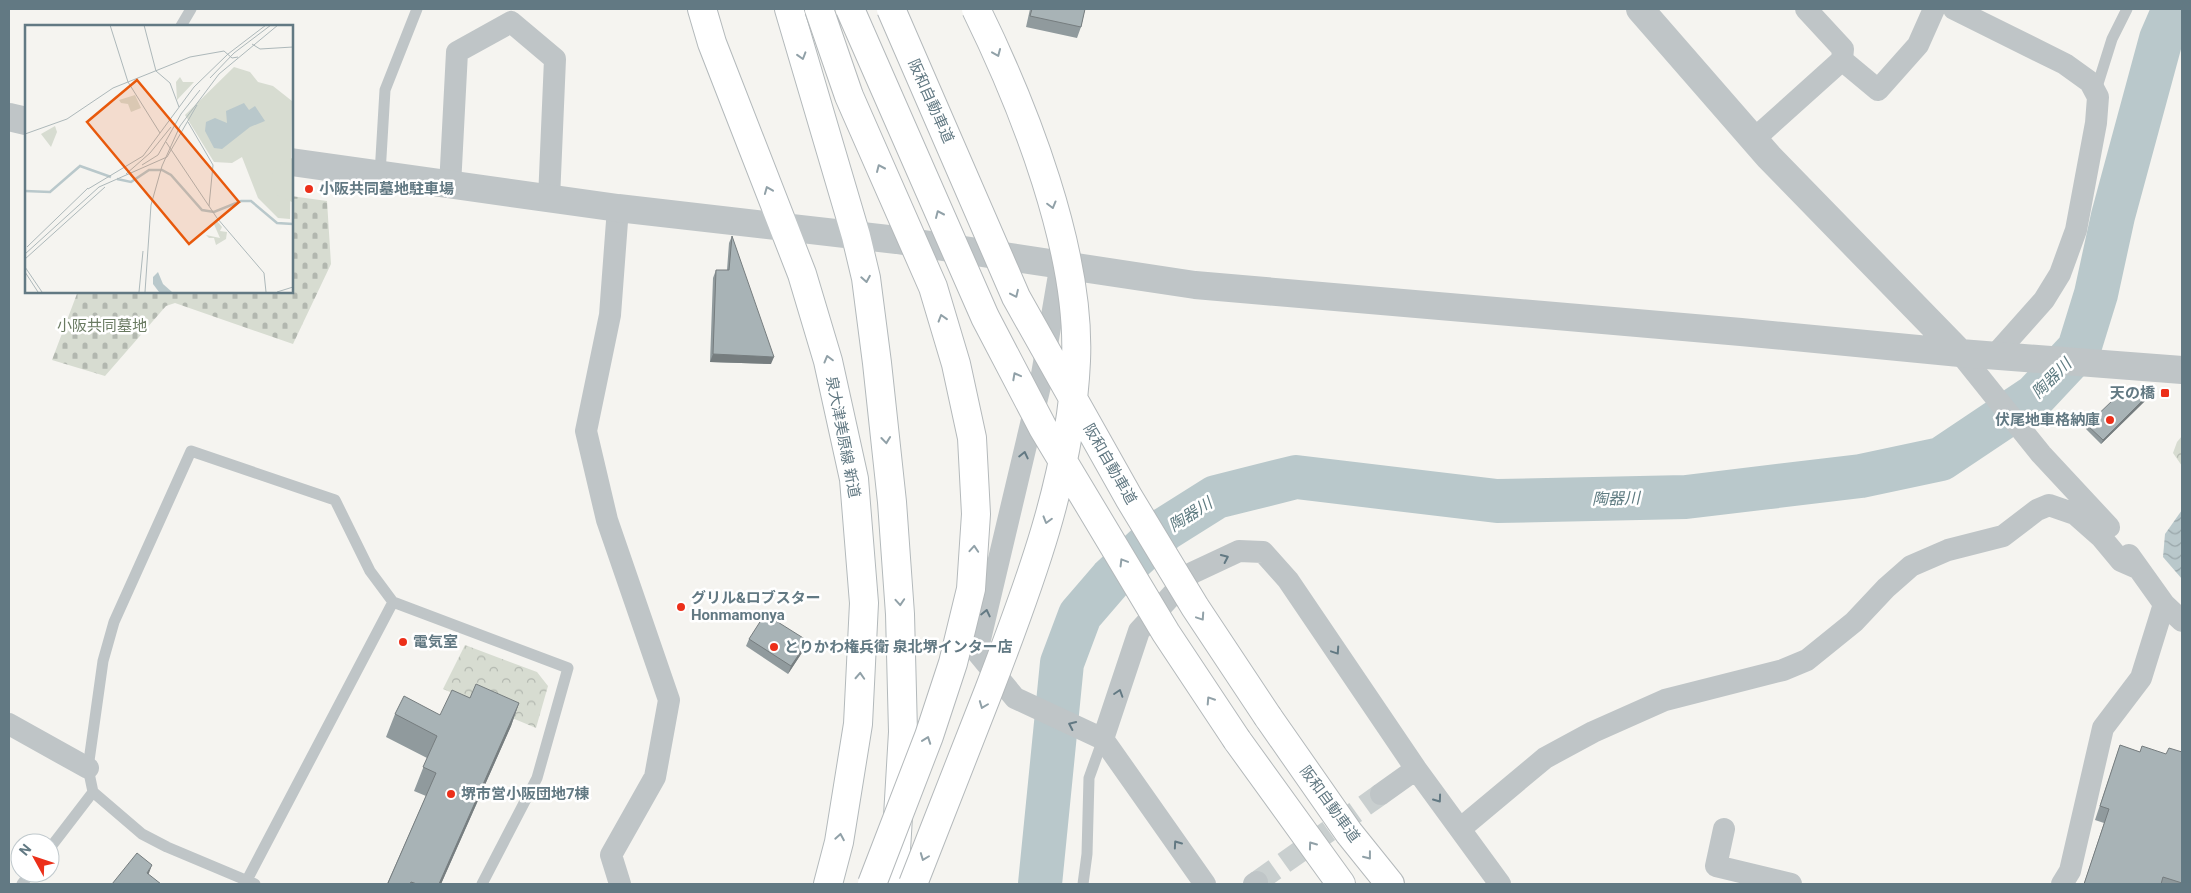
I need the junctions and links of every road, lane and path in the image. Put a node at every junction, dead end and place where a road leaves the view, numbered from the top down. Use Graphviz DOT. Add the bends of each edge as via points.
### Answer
graph roads {
  1 [pos="191,9"];
  2 [pos="417,9"];
  3 [pos="702,9"];
  4 [pos="789,9"];
  5 [pos="819,9"];
  6 [pos="850,9"];
  7 [pos="891,9"];
  8 [pos="976,9"];
  9 [pos="1806,9"];
  10 [pos="1934,9"];
  11 [pos="1954,9"];
  12 [pos="2127,9"];
  13 [pos="1648,12"];
  14 [pos="182,25"];
  15 [pos="1842,60"];
  16 [pos="2095,92"];
  17 [pos="9,116"];
  18 [pos="25,121"];
  19 [pos="1753,140"];
  20 [pos="292,162"];
  21 [pos="380,176"];
  22 [pos="450,186"];
  23 [pos="549,199"];
  24 [pos="618,208"];
  25 [pos="784,229"];
  26 [pos="856,236"];
  27 [pos="1061,263"];
  28 [pos="1960,354"];
  29 [pos="1995,355"];
  30 [pos="2182,370"];
  31 [pos="2138,568"];
  32 [pos="393,602"];
  33 [pos="2164,604"];
  34 [pos="2182,621"];
  35 [pos="9,724"];
  36 [pos="1103,739"];
  37 [pos="88,768"];
  38 [pos="1416,769"];
  39 [pos="94,792"];
  40 [pos="1381,794"];
  41 [pos="1460,829"];
  42 [pos="1724,829"];
  43 [pos="60,835"];
  44 [pos="251,882"];
  45 [pos="482,884"];
  46 [pos="620,884"];
  47 [pos="828,884"];
  48 [pos="872,884"];
  49 [pos="894,884"];
  50 [pos="913,884"];
  51 [pos="1083,884"];
  52 [pos="1205,884"];
  53 [pos="1341,884"];
  54 [pos="1390,884"];
  55 [pos="1500,884"];
  56 [pos="1791,884"];
  57 [pos="2062,884"];
  1 -- 14 [label="lane"];
  2 -- 21 [label="lane" via="385,90"];
  25 -- 3 [label="main road, 泉大津美原線 新道, one-way" via="712,44"];
  4 -- 26 [label="main road, one-way"];
  48 -- 5 [label="main road, one-way, bridge" via="929,736 971,589 976,514 972,438 956,364 933,287 849,96"];
  53 -- 6 [label="main road, one-way, bridge" via="1236,740 1160,624 1034,411 981,308"];
  7 -- 54 [label="main road, 阪和自動車道, one-way, bridge" via="1016,297 1134,507 1268,717"];
  8 -- 50 [label="main road, one-way, bridge" via="1022,114 1047,184 1074,306 1076,360 1070,424 1036,559 1013,628"];
  9 -- 15 [label="street" via="1843,49"];
  10 -- 15 [label="street" via="1918,45 1878,90"];
  11 -- 16 [label="street" via="2065,64 2090,82"];
  12 -- 16 [label="lane" via="2112,39"];
  13 -- 19 [label="street"];
  15 -- 19 [label="street"];
  16 -- 29 [label="street" via="2098,97 2096,123 2076,230 2060,274 2044,300"];
  17 -- 18 [label="street"];
  19 -- 28 [label="street"];
  20 -- 21 [label="street"];
  21 -- 22 [label="street"];
  22 -- 23 [label="street"];
  22 -- 23 [label="street" via="457,52 511,22 555,58"];
  23 -- 24 [label="street"];
  24 -- 25 [label="street"];
  24 -- 46 [label="street" via="610,314 586,431 607,520 669,700 655,777 611,855"];
  25 -- 26 [label="street"];
  47 -- 25 [label="main road, 泉大津美原線 新道, one-way" via="839,842 858,724 864,602 852,470 828,361 802,274"];
  26 -- 27 [label="street"];
  26 -- 49 [label="main road, one-way" via="866,278 878,363 900,614 903,732"];
  27 -- 28 [label="street" via="1195,285"];
  36 -- 27 [label="street, one-way" via="1015,698 977,652 1040,386"];
  28 -- 29 [label="street"];
  28 -- 31 [label="street" via="2041,454 2109,528"];
  29 -- 30 [label="street"];
  31 -- 33 [label="street"];
  31 -- 41 [label="street" via="2121,561 2075,514 2049,505 2037,510 2003,536 1948,550 1912,566 1854,622 1807,660 1783,670 1665,700 1545,758"];
  32 -- 37 [label="lane" via="370,571 336,500 190,451 114,622 102,661"];
  32 -- 44 [label="lane"];
  32 -- 45 [label="lane" via="568,668 537,778"];
  33 -- 34 [label="street"];
  33 -- 57 [label="street" via="2141,678 2104,728 2070,871"];
  35 -- 37 [label="street"];
  36 -- 38 [label="street, one-way" via="1139,631 1192,573 1239,552 1263,552 1288,580"];
  36 -- 51 [label="lane" via="1089,778"];
  52 -- 36 [label="street, one-way"];
  37 -- 39 [label="lane"];
  38 -- 40 [label="street"];
  38 -- 41 [label="street, one-way"];
  39 -- 43 [label="lane"];
  39 -- 44 [label="lane" via="142,834 167,848"];
  41 -- 55 [label="street"];
  42 -- 56 [label="street" via="1716,866"];
}
